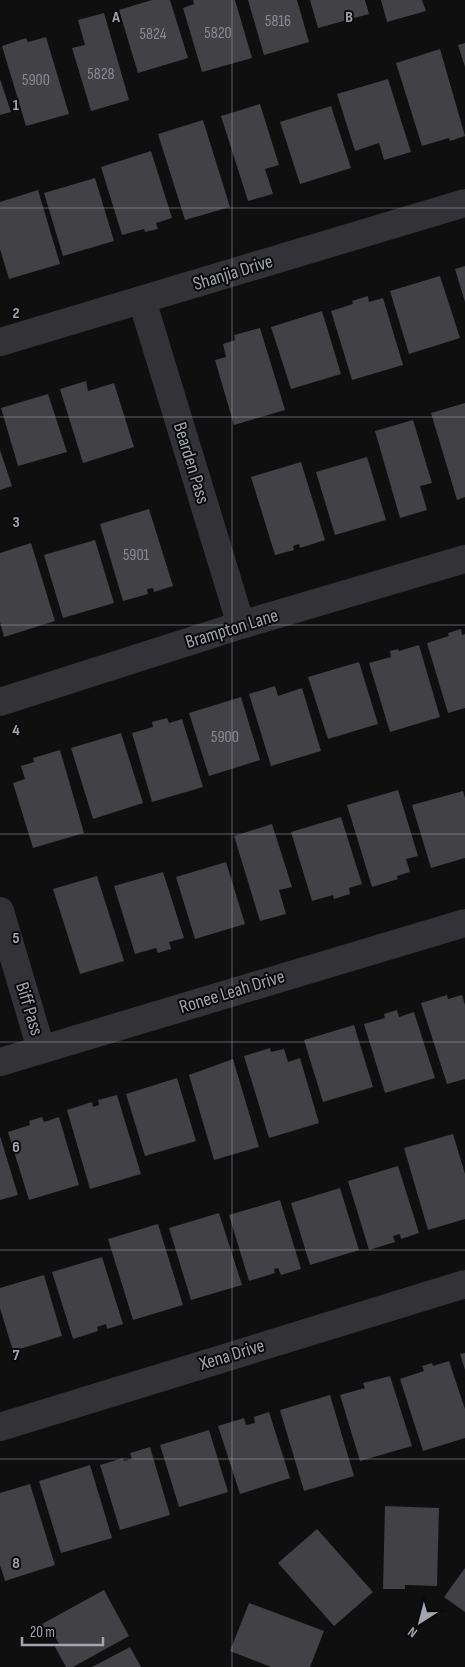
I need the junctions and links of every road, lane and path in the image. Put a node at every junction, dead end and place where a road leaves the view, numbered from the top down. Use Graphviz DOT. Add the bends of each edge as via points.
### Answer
graph roads {
  1 [pos="465,203"];
  2 [pos="142,300"];
  3 [pos="0,342"];
  4 [pos="465,559"];
  5 [pos="241,625"];
  6 [pos="0,702"];
  7 [pos="0,911"];
  8 [pos="465,923"];
  9 [pos="42,1050"];
  10 [pos="0,1062"];
  11 [pos="465,1284"];
  12 [pos="0,1427"];
  1 -- 2 [label="street, Shanjia Drive"];
  2 -- 3 [label="street, Shanjia Drive"];
  2 -- 5 [label="street, Bearden Pass"];
  4 -- 5 [label="street, Brampton Lane"];
  5 -- 6 [label="street, Brampton Lane"];
  7 -- 9 [label="street, Biff Pass"];
  8 -- 9 [label="street, Ronee Leah Drive"];
  9 -- 10 [label="street, Ronee Leah Drive"];
  11 -- 12 [label="street, Xena Drive"];
}
